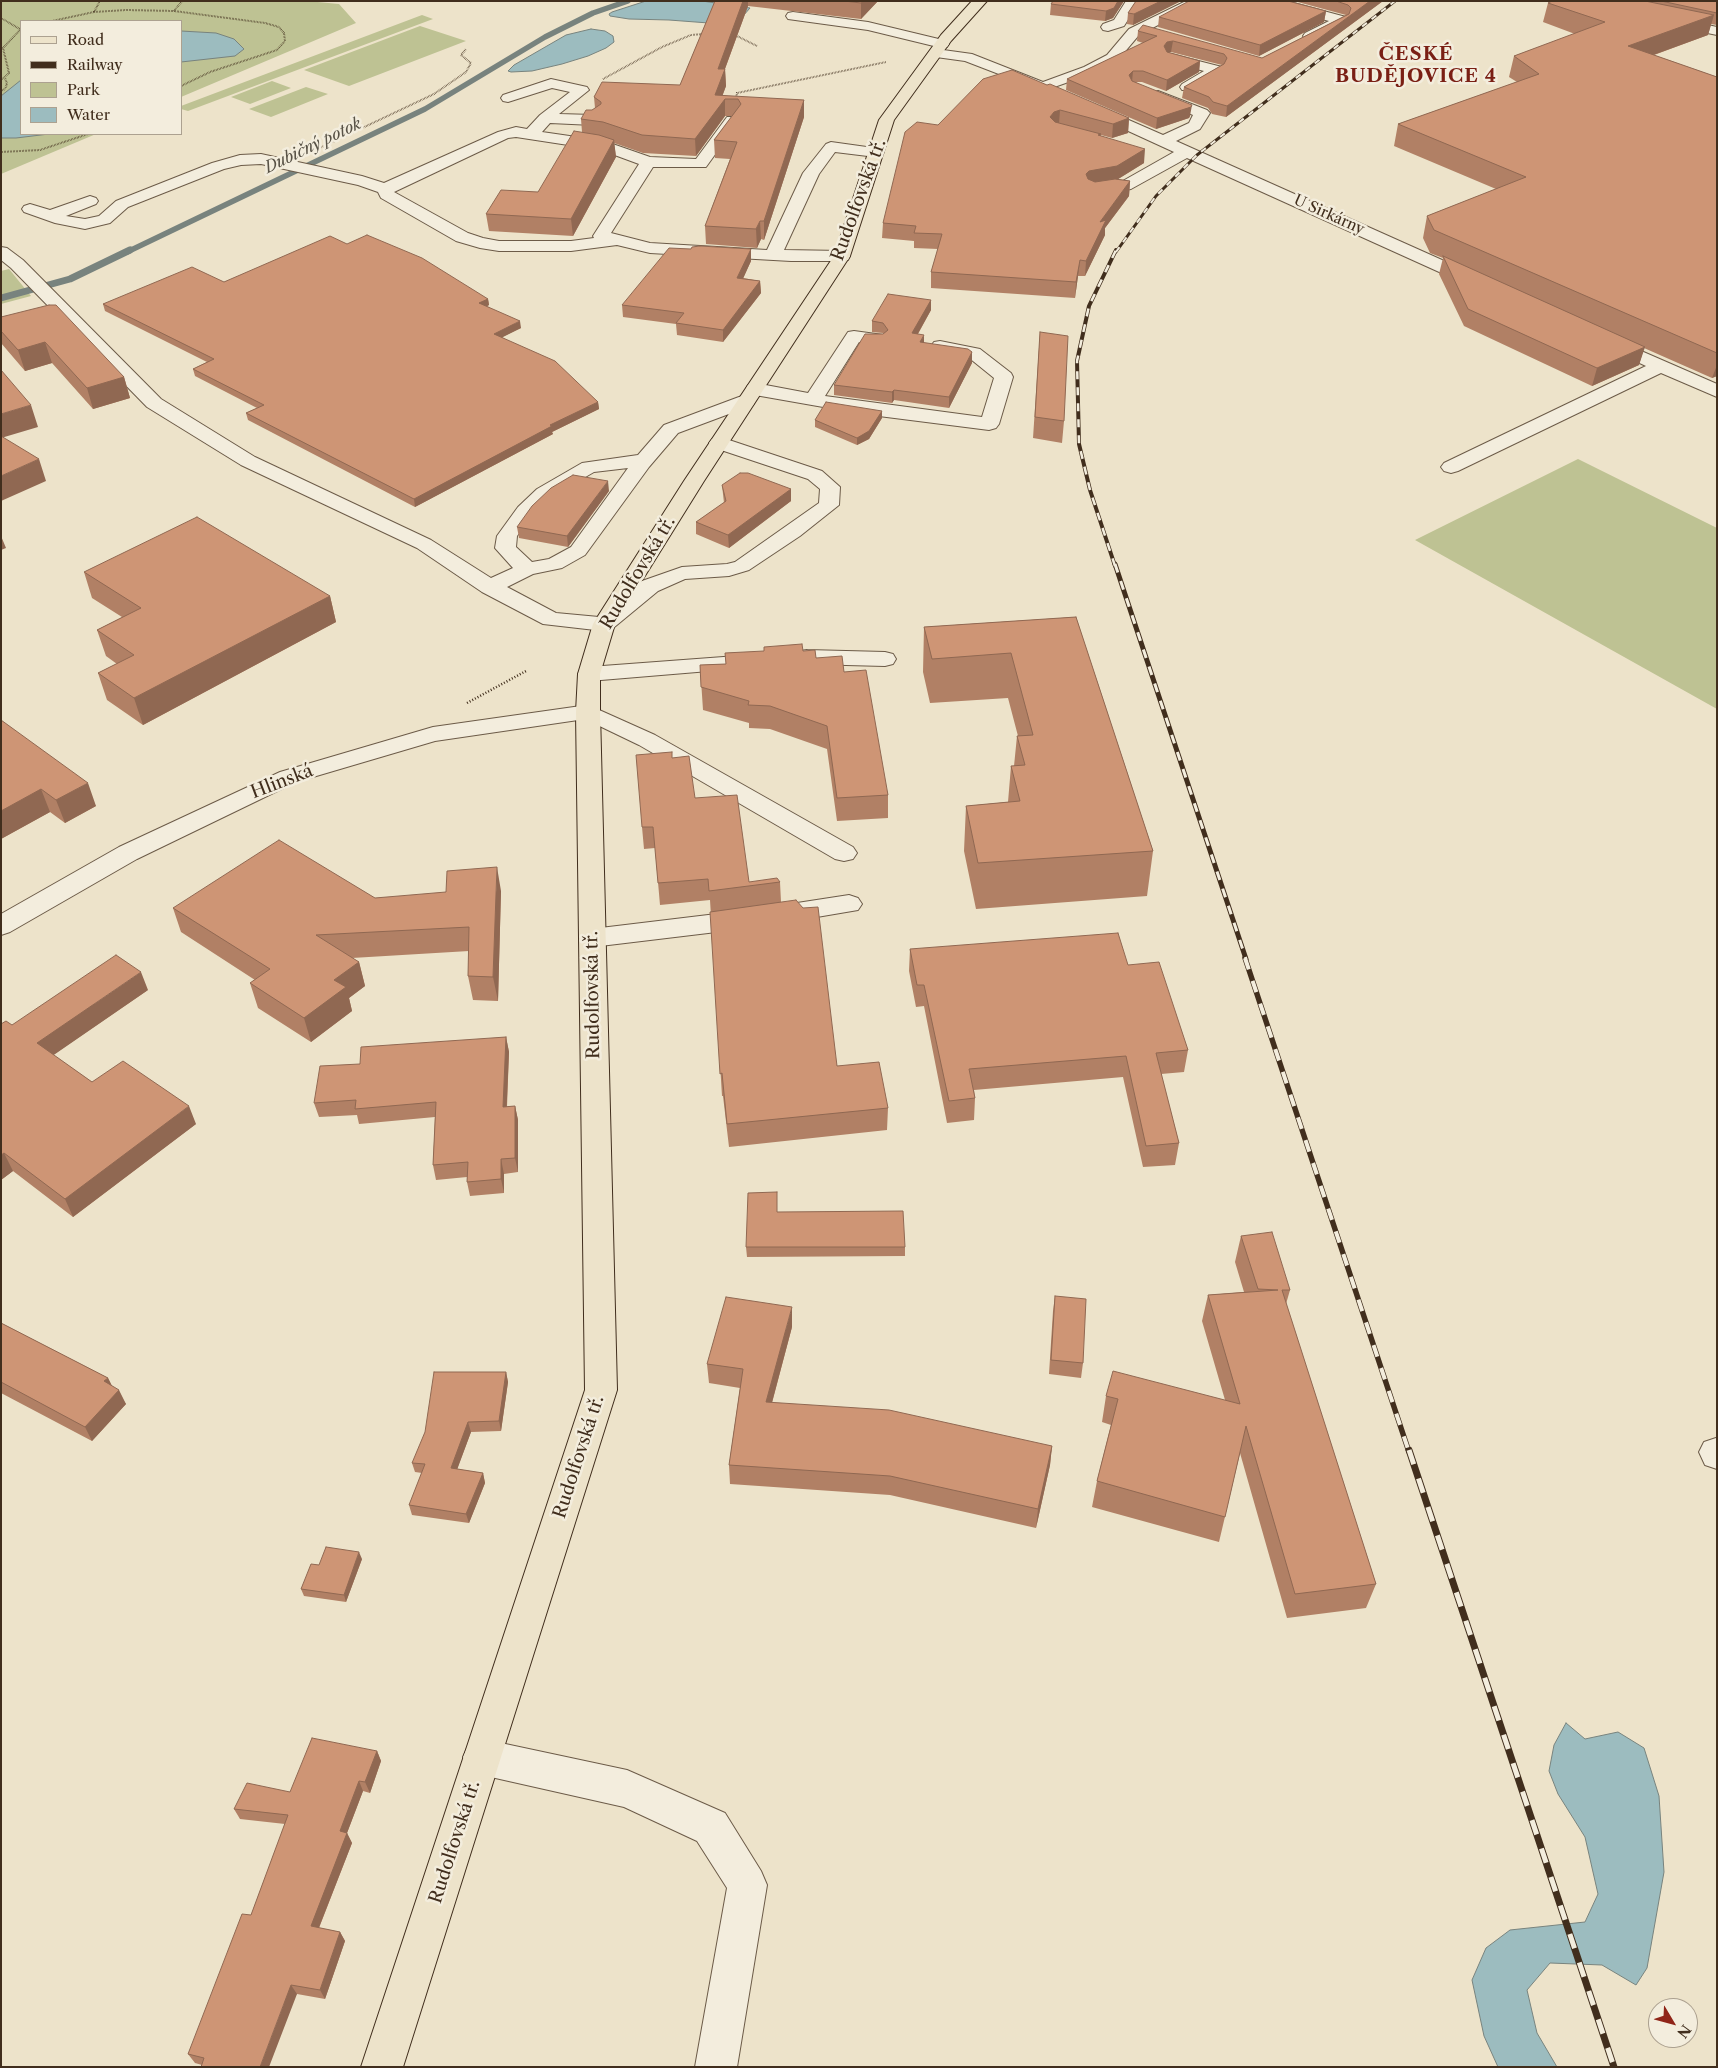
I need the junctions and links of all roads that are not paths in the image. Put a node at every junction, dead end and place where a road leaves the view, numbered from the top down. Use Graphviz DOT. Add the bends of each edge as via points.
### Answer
graph roads {
  1 [pos="980,1"];
  2 [pos="1134,1"];
  3 [pos="1197,1"];
  4 [pos="1269,1"];
  5 [pos="793,16"];
  6 [pos="1659,19"];
  7 [pos="1108,27"];
  8 [pos="1140,29"];
  9 [pos="1717,31"];
  10 [pos="1159,34"];
  11 [pos="1301,41"];
  12 [pos="939,48"];
  13 [pos="1082,56"];
  14 [pos="1171,58"];
  15 [pos="1089,70"];
  16 [pos="1043,87"];
  17 [pos="1144,90"];
  18 [pos="1060,95"];
  19 [pos="508,98"];
  20 [pos="1166,98"];
  21 [pos="1078,102"];
  22 [pos="545,118"];
  23 [pos="593,120"];
  24 [pos="732,120"];
  25 [pos="1147,133"];
  26 [pos="530,135"];
  27 [pos="1127,140"];
  28 [pos="1164,141"];
  29 [pos="1188,151"];
  30 [pos="876,152"];
  31 [pos="648,162"];
  32 [pos="385,189"];
  33 [pos="1094,190"];
  34 [pos="90,201"];
  35 [pos="30,209"];
  36 [pos="50,216"];
  37 [pos="616,240"];
  38 [pos="1,252"];
  39 [pos="773,255"];
  40 [pos="842,256"];
  41 [pos="1489,288"];
  42 [pos="1597,337"];
  43 [pos="877,339"];
  44 [pos="940,346"];
  45 [pos="1660,366"];
  46 [pos="1717,391"];
  47 [pos="751,395"];
  48 [pos="813,398"];
  49 [pos="719,443"];
  50 [pos="645,460"];
  51 [pos="1451,467"];
  52 [pos="526,569"];
  53 [pos="490,587"];
  54 [pos="604,624"];
  55 [pos="885,659"];
  56 [pos="589,674"];
  57 [pos="588,712"];
  58 [pos="844,852"];
  59 [pos="849,904"];
  60 [pos="1,926"];
  61 [pos="592,938"];
  62 [pos="482,1757"];
  63 [pos="382,2067"];
  64 [pos="716,2067"];
  1 -- 12 [label="main road, Rudolfovská tř."];
  2 -- 7 [label="street" via="1119,23"];
  3 -- 8 [label="street"];
  4 -- 11 [label="street" via="1341,20"];
  5 -- 12 [label="street" via="868,26"];
  6 -- 9 [label="street"];
  8 -- 10 [label="street"];
  8 -- 15 [label="street" via="1112,58"];
  12 -- 16 [label="street"];
  12 -- 30 [label="main road, Rudolfovská tř." via="887,120"];
  13 -- 15 [label="street"];
  14 -- 20 [label="street" via="1217,70"];
  15 -- 16 [label="street"];
  16 -- 18 [label="street"];
  17 -- 20 [label="street"];
  19 -- 22 [label="street" via="551,83 582,90"];
  20 -- 28 [label="street" via="1202,113 1195,126"];
  21 -- 25 [label="street, U Sirkárny"];
  22 -- 23 [label="street"];
  22 -- 26 [label="street"];
  24 -- 31 [label="street" via="700,164"];
  25 -- 27 [label="street"];
  25 -- 28 [label="street, U Sirkárny"];
  26 -- 31 [label="street" via="604,146"];
  26 -- 32 [label="street" via="516,132 504,135"];
  28 -- 29 [label="street, U Sirkárny"];
  29 -- 33 [label="street" via="1125,186"];
  29 -- 41 [label="street, U Sirkárny"];
  30 -- 39 [label="street" via="831,147 811,173"];
  30 -- 40 [label="main road, Rudolfovská tř."];
  31 -- 37 [label="street" via="601,236"];
  32 -- 36 [label="street" via="298,166 262,159 240,160 122,204 104,220 85,224"];
  32 -- 37 [label="street" via="386,195 480,243 571,246"];
  34 -- 36 [label="street"];
  35 -- 36 [label="street"];
  37 -- 39 [label="street" via="650,248"];
  38 -- 53 [label="street" via="18,264 162,409 248,461 424,544"];
  39 -- 40 [label="street"];
  40 -- 47 [label="main road, Rudolfovská tř."];
  42 -- 45 [label="street"];
  43 -- 48 [label="street" via="854,336"];
  44 -- 48 [label="street" via="974,353 1004,377 989,424 863,408"];
  45 -- 46 [label="street"];
  45 -- 51 [label="street"];
  47 -- 48 [label="street"];
  47 -- 49 [label="main road, Rudolfovská tř."];
  47 -- 50 [label="street" via="671,428"];
  49 -- 54 [label="main road, Rudolfovská tř."];
  49 -- 54 [label="street" via="815,475 830,488 829,505 742,566 682,573 650,586"];
  50 -- 52 [label="street" via="578,551 555,564"];
  50 -- 52 [label="street" via="589,467 544,493 525,511 507,536 505,548"];
  52 -- 53 [label="street"];
  53 -- 54 [label="street" via="551,619"];
  54 -- 56 [label="main road, Rudolfovská tř."];
  55 -- 56 [label="street" via="807,658"];
  56 -- 57 [label="main road, Rudolfovská tř."];
  57 -- 58 [label="street" via="647,740"];
  57 -- 60 [label="street, Hlinská" via="433,734 288,777 128,853"];
  57 -- 61 [label="main road, Rudolfovská tř."];
  59 -- 61 [label="street"];
  61 -- 62 [label="main road, Rudolfovská tř." via="601,1390"];
  62 -- 63 [label="main road, Rudolfovská tř."];
  62 -- 64 [label="street" via="627,1789 711,1827 747,1885"];
}
